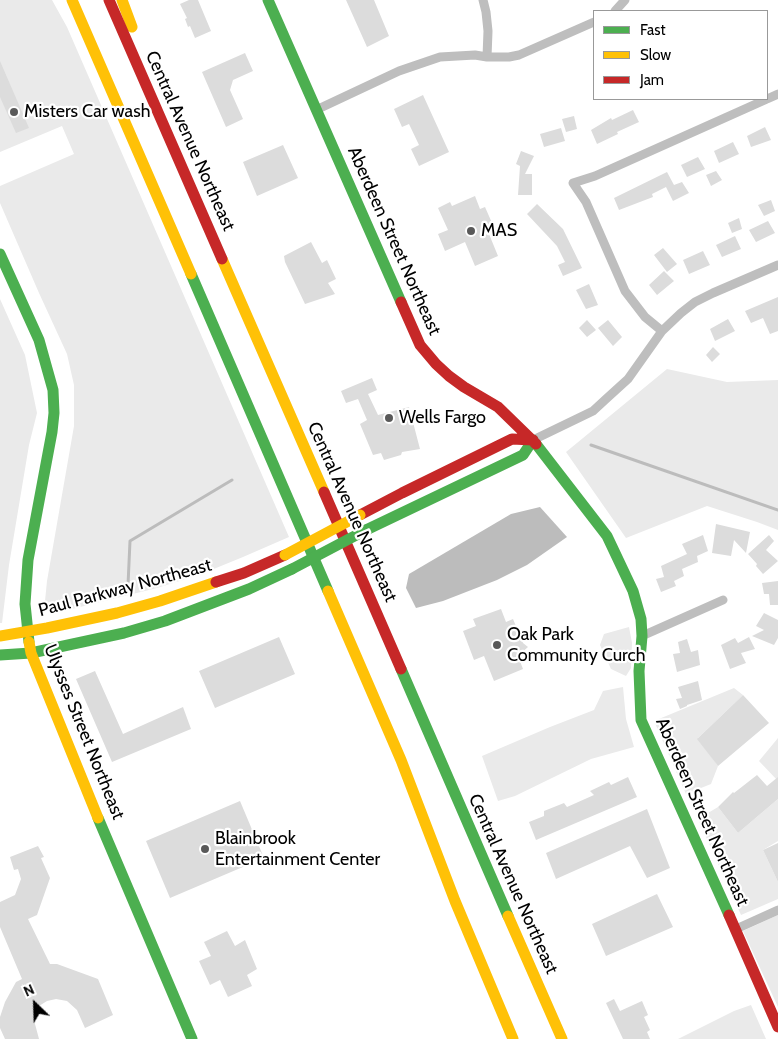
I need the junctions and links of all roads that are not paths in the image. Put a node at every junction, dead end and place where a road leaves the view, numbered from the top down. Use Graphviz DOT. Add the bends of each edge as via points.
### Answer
graph roads {
  1 [pos="66,0"];
  2 [pos="72,0"];
  3 [pos="109,0"];
  4 [pos="122,0"];
  5 [pos="268,0"];
  6 [pos="483,0"];
  7 [pos="625,0"];
  8 [pos="616,10"];
  9 [pos="593,22"];
  10 [pos="85,31"];
  11 [pos="487,57"];
  12 [pos="765,100"];
  13 [pos="316,110"];
  14 [pos="160,115"];
  15 [pos="0,254"];
  16 [pos="778,265"];
  17 [pos="662,331"];
  18 [pos="533,440"];
  19 [pos="723,600"];
  20 [pos="28,632"];
  21 [pos="0,636"];
  22 [pos="642,636"];
  23 [pos="32,653"];
  24 [pos="0,655"];
  25 [pos="778,910"];
  26 [pos="736,929"];
  27 [pos="778,1026"];
  28 [pos="192,1039"];
  29 [pos="513,1039"];
  30 [pos="562,1039"];
  1 -- 10 [label="main road"];
  2 -- 10 [label="main road"];
  3 -- 14 [label="main road, Central Avenue Northeast"];
  4 -- 14 [label="main road" via="148,69"];
  5 -- 13 [label="main road, Aberdeen Street Northeast"];
  6 -- 11 [label="street" via="488,31"];
  7 -- 8 [label="street"];
  9 -- 11 [label="street" via="519,55"];
  10 -- 29 [label="main road" via="401,760"];
  11 -- 13 [label="street" via="440,57"];
  12 -- 17 [label="street" via="573,183 586,202 625,291 645,317"];
  13 -- 18 [label="main road, Aberdeen Street Northeast" via="420,345 449,376 498,407"];
  14 -- 30 [label="main road, Central Avenue Northeast"];
  15 -- 20 [label="main road, Ulysses Street Northeast" via="38,340 53,390 52,432 28,560 25,604"];
  16 -- 17 [label="street" via="695,302"];
  17 -- 18 [label="street" via="628,379 593,411"];
  18 -- 20 [label="main road, Paul Parkway Northeast, bridge" via="512,439 244,573 117,613"];
  18 -- 22 [label="main road, Aberdeen Street Northeast" via="606,536 633,590"];
  18 -- 23 [label="main road, Paul Parkway Northeast, bridge" via="523,455 249,589 208,606 115,635"];
  19 -- 22 [label="street"];
  20 -- 21 [label="main road, Paul Parkway Northeast"];
  20 -- 23 [label="main road, Ulysses Street Northeast"];
  22 -- 26 [label="main road, Aberdeen Street Northeast" via="641,720"];
  23 -- 24 [label="main road, Paul Parkway Northeast"];
  23 -- 28 [label="main road, Ulysses Street Northeast" via="86,790"];
  25 -- 26 [label="street"];
  26 -- 27 [label="main road, Aberdeen Street Northeast"];
}
